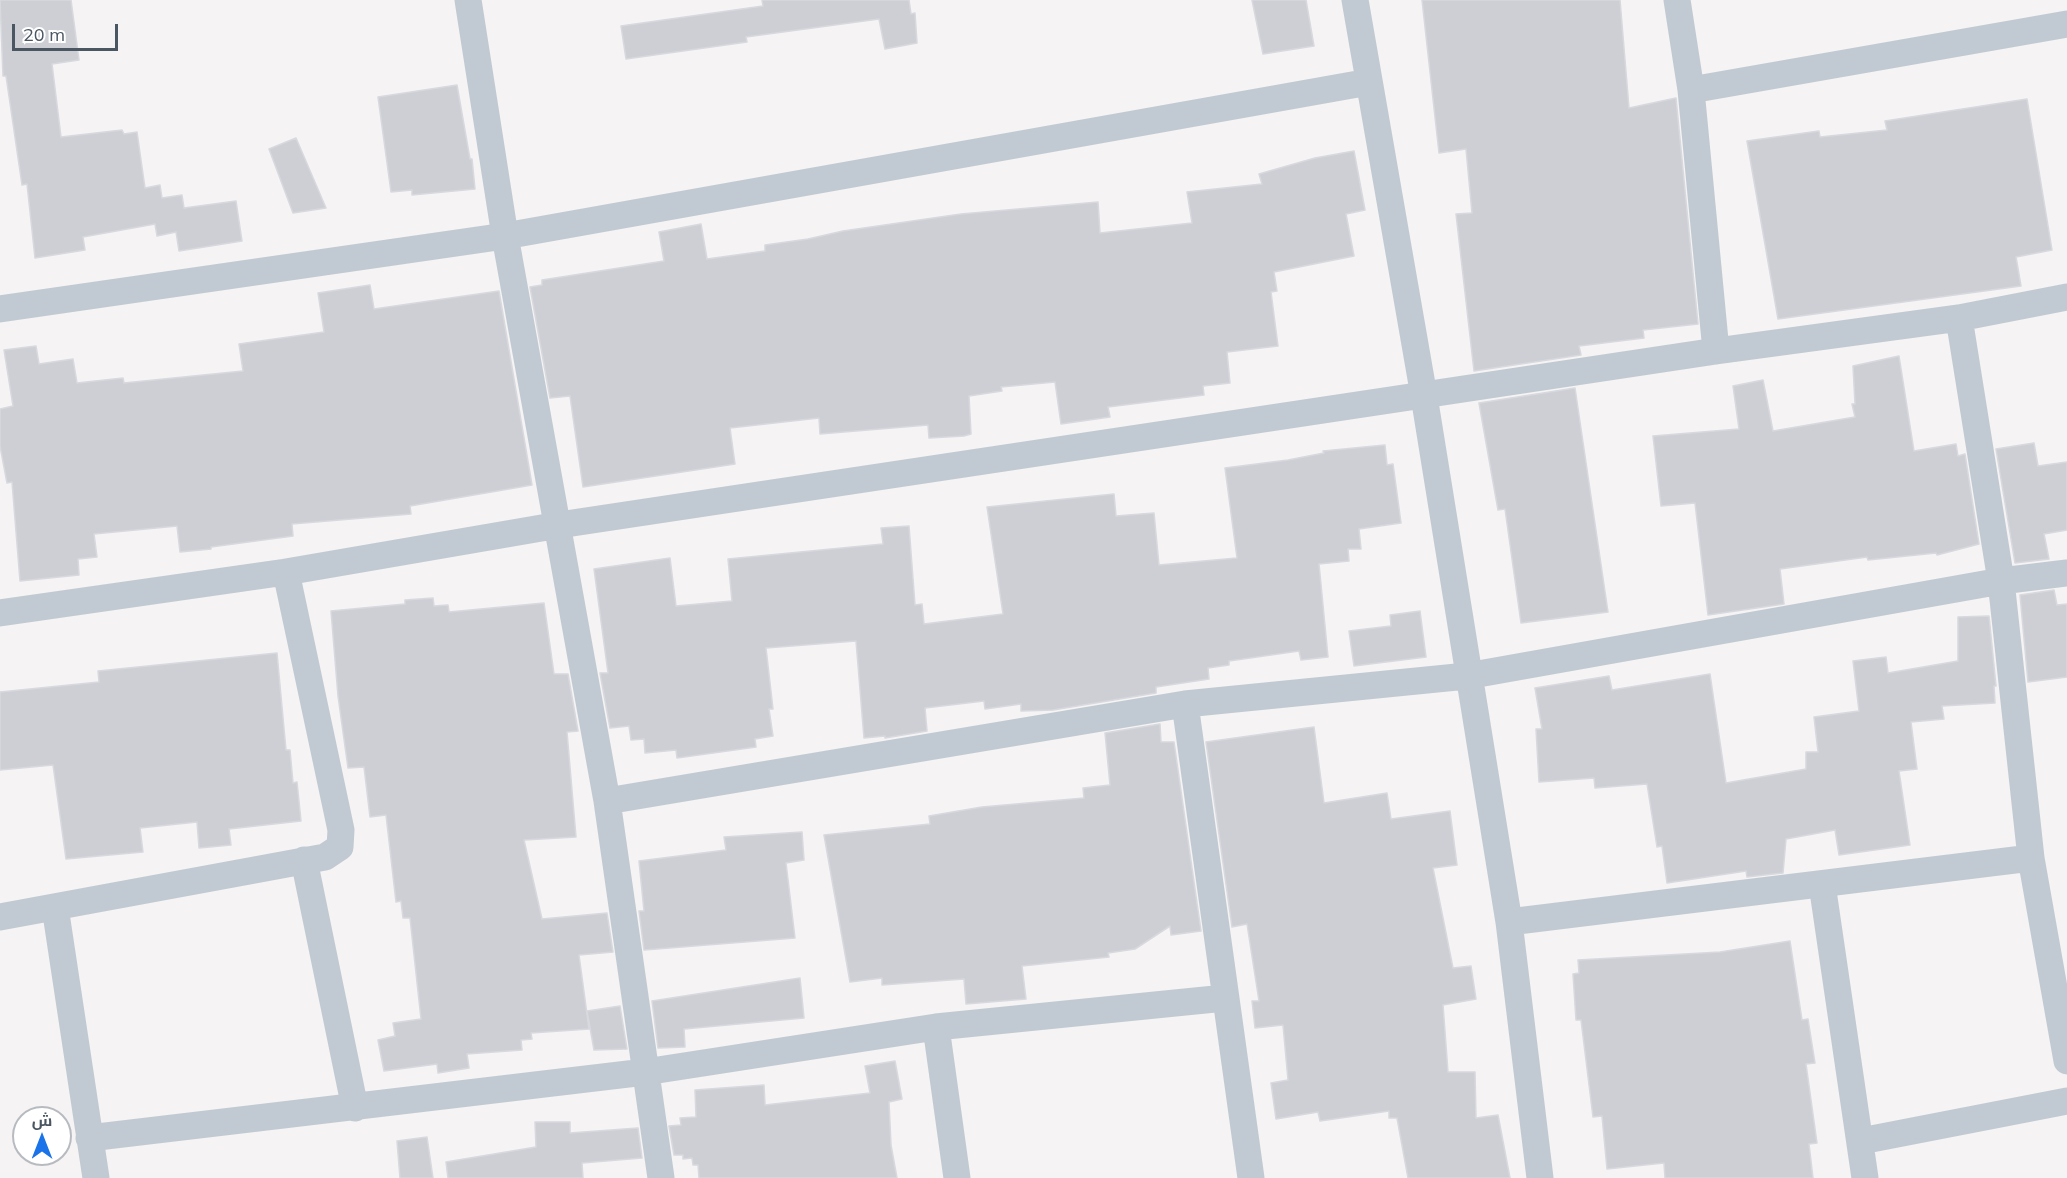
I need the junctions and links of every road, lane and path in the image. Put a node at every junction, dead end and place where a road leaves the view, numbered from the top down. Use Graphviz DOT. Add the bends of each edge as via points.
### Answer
graph roads {
  1 [pos="468,0"];
  2 [pos="1355,0"];
  3 [pos="1677,0"];
  4 [pos="2067,24"];
  5 [pos="1369,82"];
  6 [pos="1692,90"];
  7 [pos="505,236"];
  8 [pos="2067,297"];
  9 [pos="0,309"];
  10 [pos="1959,318"];
  11 [pos="1716,351"];
  12 [pos="1424,396"];
  13 [pos="559,525"];
  14 [pos="286,572"];
  15 [pos="2067,573"];
  16 [pos="2001,581"];
  17 [pos="0,613"];
  18 [pos="1467,676"];
  19 [pos="1185,704"];
  20 [pos="608,801"];
  21 [pos="2031,858"];
  22 [pos="304,860"];
  23 [pos="1822,884"];
  24 [pos="55,907"];
  25 [pos="0,917"];
  26 [pos="1509,922"];
  27 [pos="1225,998"];
  28 [pos="936,1027"];
  29 [pos="2067,1061"];
  30 [pos="645,1072"];
  31 [pos="2067,1101"];
  32 [pos="355,1108"];
  33 [pos="89,1138"];
  34 [pos="1861,1141"];
  35 [pos="96,1178"];
  36 [pos="661,1178"];
  37 [pos="957,1178"];
  38 [pos="1251,1178"];
  39 [pos="1540,1178"];
  40 [pos="1865,1178"];
  1 -- 7 [label="street"];
  2 -- 5 [label="street"];
  3 -- 6 [label="street"];
  4 -- 6 [label="street"];
  5 -- 7 [label="street"];
  5 -- 12 [label="street"];
  6 -- 11 [label="street"];
  7 -- 9 [label="street"];
  7 -- 13 [label="street"];
  8 -- 10 [label="street"];
  10 -- 11 [label="street"];
  10 -- 16 [label="street"];
  11 -- 12 [label="street"];
  12 -- 13 [label="street"];
  12 -- 18 [label="street"];
  13 -- 14 [label="street"];
  13 -- 20 [label="street"];
  14 -- 17 [label="street"];
  14 -- 22 [label="street" via="341,830 340,847 325,857"];
  15 -- 16 [label="street"];
  16 -- 18 [label="street"];
  16 -- 21 [label="street"];
  18 -- 19 [label="street"];
  18 -- 26 [label="street"];
  19 -- 20 [label="street"];
  19 -- 27 [label="street"];
  20 -- 30 [label="street"];
  21 -- 23 [label="street"];
  21 -- 29 [label="street"];
  22 -- 24 [label="street"];
  22 -- 32 [label="street"];
  23 -- 26 [label="street"];
  23 -- 34 [label="street"];
  24 -- 25 [label="street"];
  24 -- 33 [label="street"];
  26 -- 39 [label="street"];
  27 -- 28 [label="street"];
  27 -- 38 [label="street"];
  28 -- 30 [label="street"];
  28 -- 37 [label="street"];
  30 -- 32 [label="street"];
  30 -- 36 [label="street"];
  31 -- 34 [label="street"];
  32 -- 33 [label="street"];
  33 -- 35 [label="street"];
  34 -- 40 [label="street"];
}
